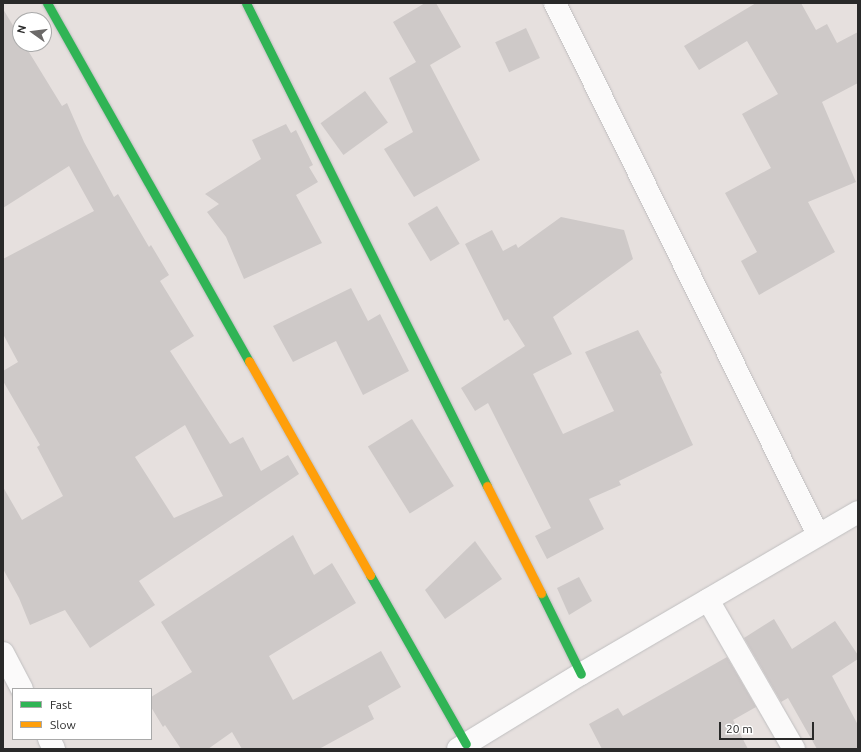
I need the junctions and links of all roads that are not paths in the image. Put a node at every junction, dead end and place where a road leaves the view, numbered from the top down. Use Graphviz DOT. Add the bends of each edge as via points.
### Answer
graph roads {
  1 [pos="47,3"];
  2 [pos="246,3"];
  3 [pos="555,3"];
  4 [pos="858,512"];
  5 [pos="818,535"];
  6 [pos="708,600"];
  7 [pos="3,653"];
  8 [pos="581,674"];
  9 [pos="21,688"];
  10 [pos="50,740"];
  11 [pos="462,747"];
  12 [pos="54,749"];
  13 [pos="794,749"];
  1 -- 11 [label="street"];
  2 -- 8 [label="street"];
  3 -- 5 [label="street"];
  4 -- 5 [label="street"];
  5 -- 6 [label="street"];
  6 -- 8 [label="street"];
  6 -- 13 [label="street"];
  7 -- 9 [label="street"];
  8 -- 11 [label="street"];
  10 -- 12 [label="street"];
}
